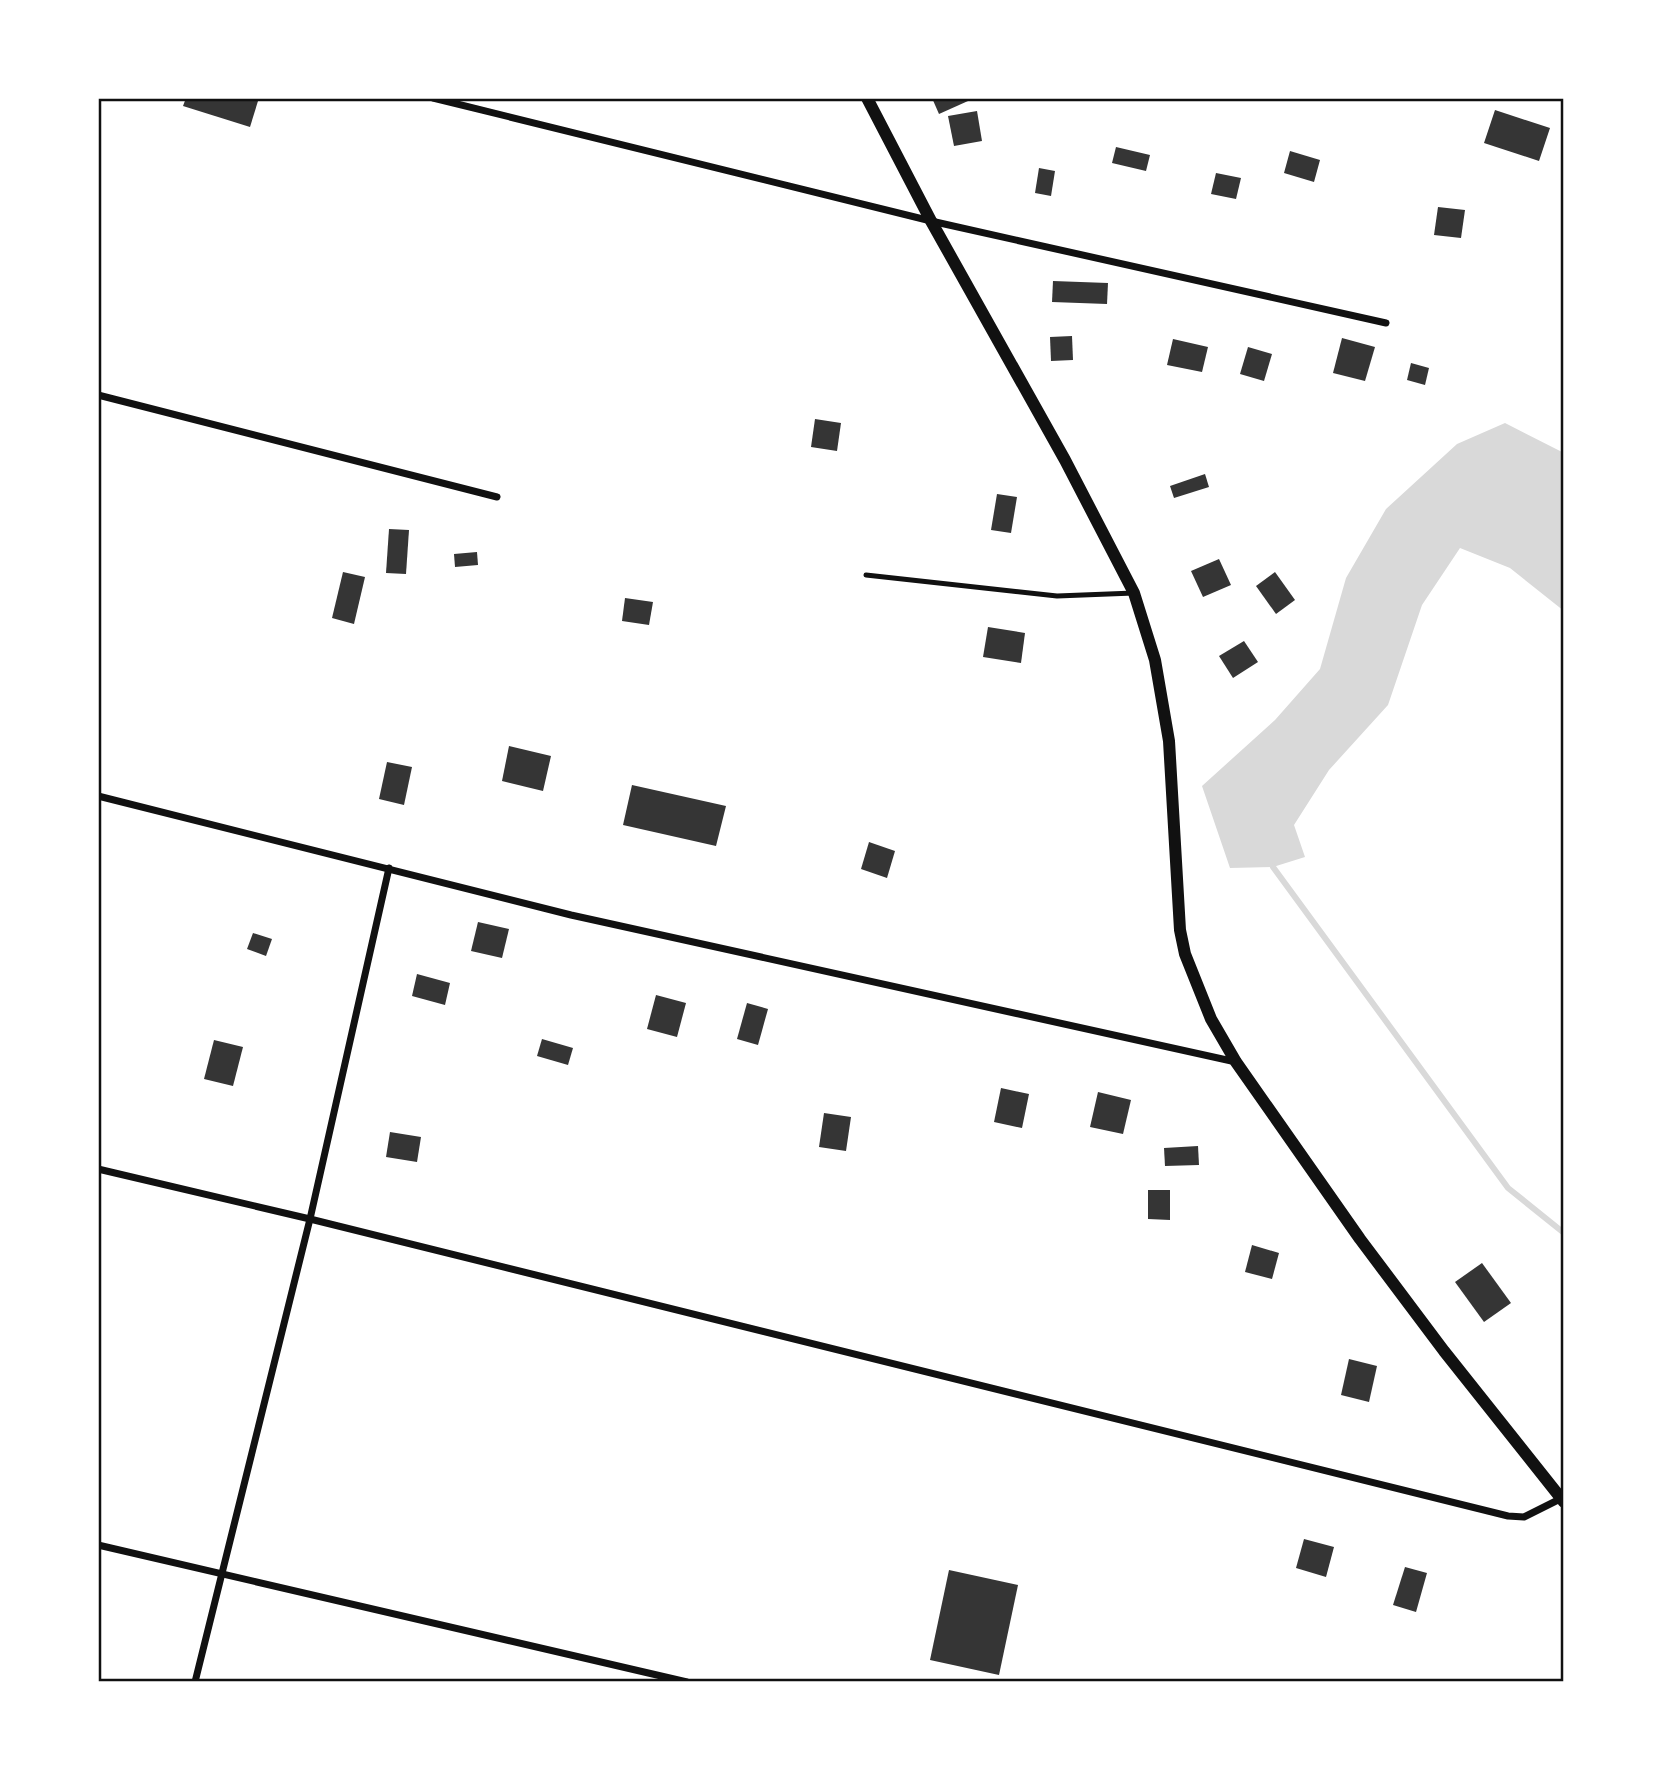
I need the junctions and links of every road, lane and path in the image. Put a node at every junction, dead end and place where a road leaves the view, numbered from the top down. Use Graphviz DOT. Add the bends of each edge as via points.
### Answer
graph roads {
  1 [pos="433,98"];
  2 [pos="867,98"];
  3 [pos="931,221"];
  4 [pos="1387,323"];
  5 [pos="98,395"];
  6 [pos="497,496"];
  7 [pos="866,575"];
  8 [pos="1134,593"];
  9 [pos="98,796"];
  10 [pos="388,868"];
  11 [pos="1236,1062"];
  12 [pos="98,1169"];
  13 [pos="310,1219"];
  14 [pos="1563,1503"];
  15 [pos="98,1545"];
  16 [pos="222,1574"];
  17 [pos="195,1682"];
  18 [pos="687,1682"];
  1 -- 3 [label="street"];
  2 -- 3 [label="street"];
  3 -- 4 [label="street"];
  3 -- 8 [label="street"];
  5 -- 6 [label="street"];
  7 -- 8 [label="lane" via="1057,596"];
  8 -- 11 [label="street" via="1155,660 1168,741 1185,954 1211,1019"];
  9 -- 10 [label="street"];
  10 -- 11 [label="street" via="571,915"];
  10 -- 13 [label="street"];
  11 -- 14 [label="street" via="1360,1239"];
  12 -- 13 [label="street"];
  13 -- 14 [label="street" via="1508,1516 1524,1517"];
  13 -- 16 [label="street"];
  15 -- 16 [label="street"];
  16 -- 17 [label="street"];
  16 -- 18 [label="street"];
}
